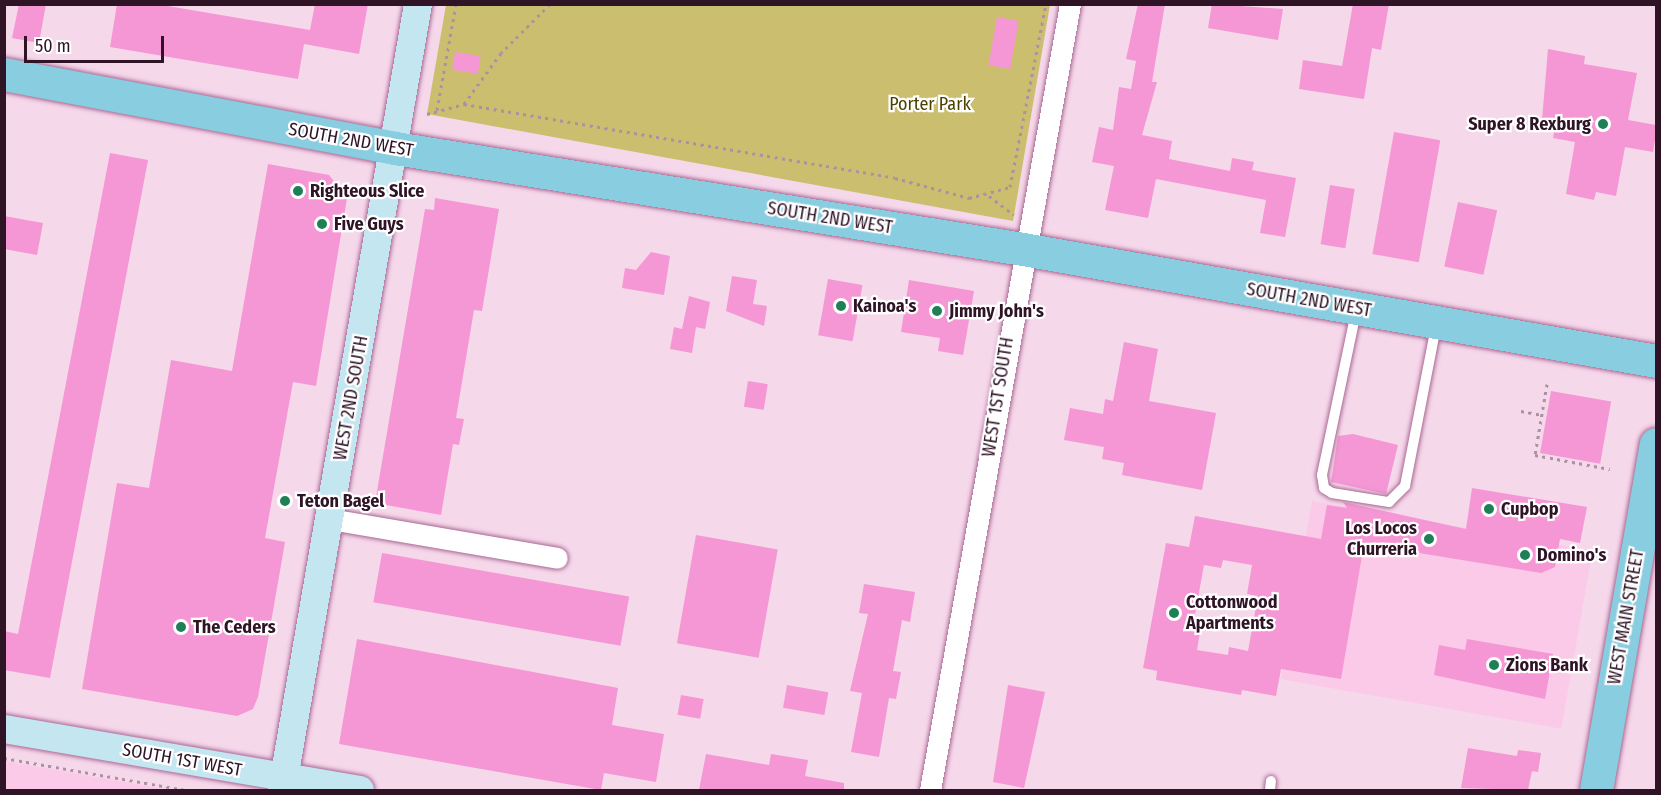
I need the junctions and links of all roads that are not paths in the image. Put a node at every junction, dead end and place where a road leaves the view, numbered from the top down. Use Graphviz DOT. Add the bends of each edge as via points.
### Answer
graph roads {
  1 [pos="418,4"];
  2 [pos="1070,4"];
  3 [pos="4,74"];
  4 [pos="395,148"];
  5 [pos="1023,249"];
  6 [pos="1357,308"];
  7 [pos="1437,323"];
  8 [pos="1656,361"];
  9 [pos="1656,444"];
  10 [pos="330,519"];
  11 [pos="557,558"];
  12 [pos="4,729"];
  13 [pos="283,784"];
  14 [pos="360,790"];
  15 [pos="930,790"];
  16 [pos="1596,790"];
  1 -- 4 [label="street, WEST 2ND SOUTH"];
  2 -- 5 [label="street, WEST 1ST SOUTH"];
  3 -- 4 [label="main road, SOUTH 2ND WEST"];
  4 -- 5 [label="main road, SOUTH 2ND WEST"];
  4 -- 10 [label="street, WEST 2ND SOUTH"];
  5 -- 6 [label="main road, SOUTH 2ND WEST"];
  5 -- 15 [label="street, WEST 1ST SOUTH"];
  6 -- 7 [label="main road, SOUTH 2ND WEST"];
  6 -- 7 [label="lane" via="1322,475 1324,488 1332,493 1389,502 1405,486"];
  7 -- 8 [label="main road, SOUTH 2ND WEST"];
  9 -- 16 [label="main road, WEST MAIN STREET"];
  10 -- 11 [label="street"];
  10 -- 13 [label="street, WEST 2ND SOUTH"];
  12 -- 13 [label="street, SOUTH 1ST WEST"];
  13 -- 14 [label="street, SOUTH 1ST WEST"];
}
